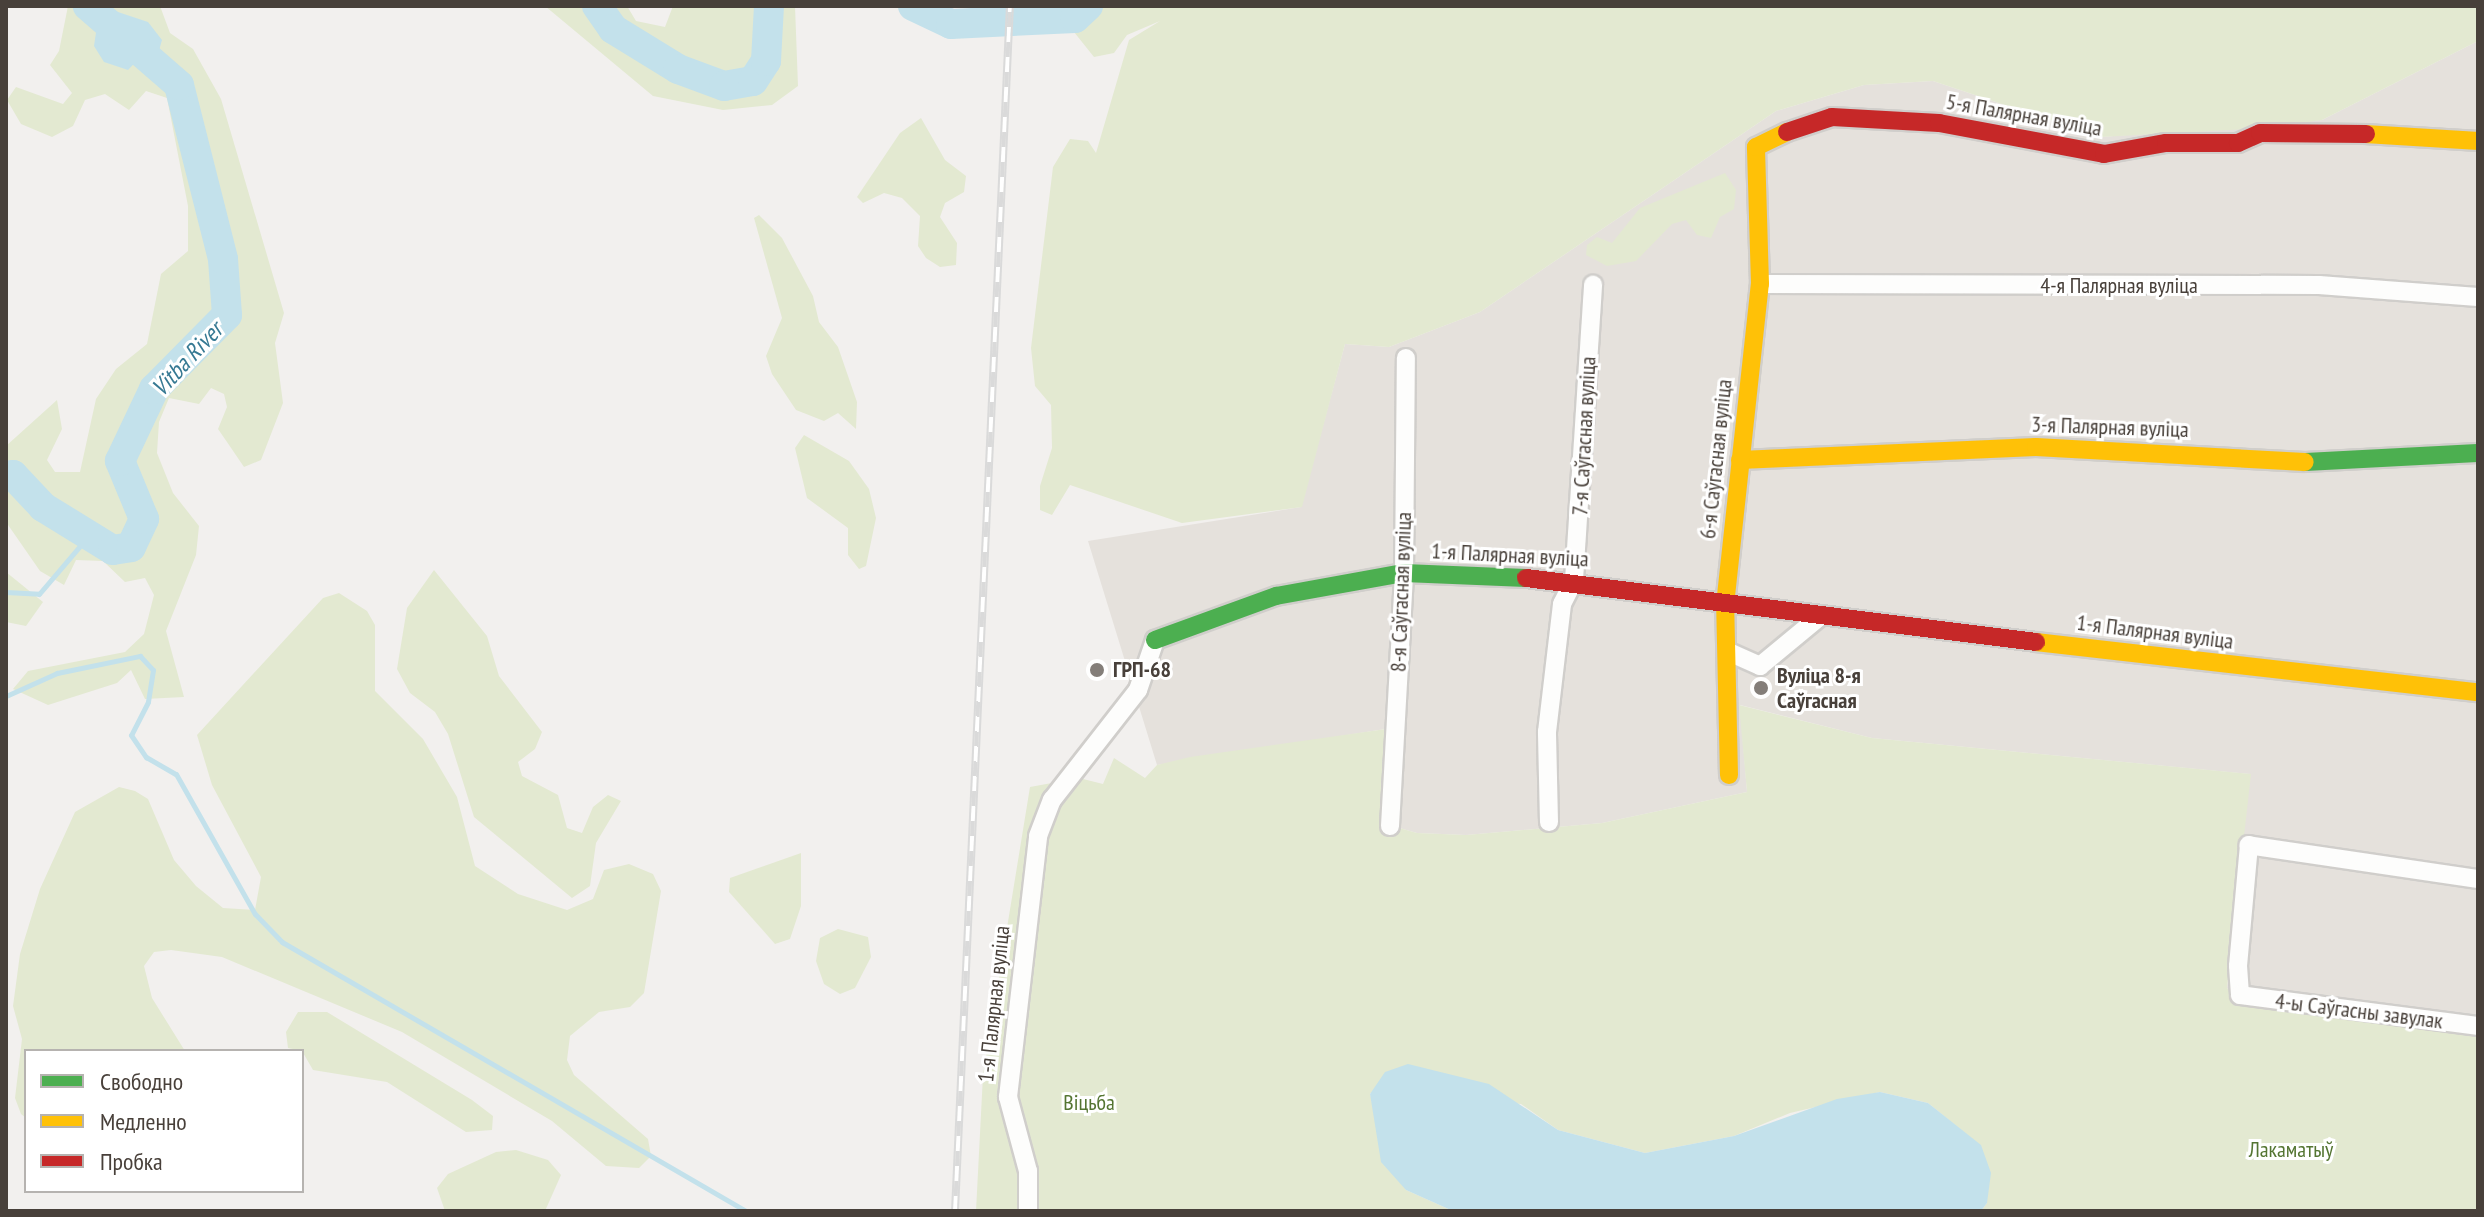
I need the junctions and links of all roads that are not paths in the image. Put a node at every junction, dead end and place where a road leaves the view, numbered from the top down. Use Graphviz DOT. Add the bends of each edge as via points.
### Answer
graph roads {
  1 [pos="2478,141"];
  2 [pos="1756,147"];
  3 [pos="1760,284"];
  4 [pos="1593,285"];
  5 [pos="2478,297"];
  6 [pos="1406,358"];
  7 [pos="2478,453"];
  8 [pos="1740,460"];
  9 [pos="1404,573"];
  10 [pos="1574,580"];
  11 [pos="1725,605"];
  12 [pos="1818,618"];
  13 [pos="1731,653"];
  14 [pos="2478,692"];
  15 [pos="1729,775"];
  16 [pos="1549,822"];
  17 [pos="1390,826"];
  18 [pos="2478,879"];
  19 [pos="2478,1026"];
  20 [pos="1028,1211"];
  1 -- 2 [label="street, 5-я Палярная вуліца" via="2300,130 2260,133 2238,143 2166,143 2104,154 1939,123 1832,117 1775,134"];
  2 -- 3 [label="street, 6-я Саўгасная вуліца"];
  3 -- 5 [label="street, 4-я Палярная вуліца" via="2319,285"];
  3 -- 8 [label="street, 6-я Саўгасная вуліца"];
  4 -- 10 [label="street, 7-я Саўгасная вуліца"];
  6 -- 9 [label="street, 8-я Саўгасная вуліца"];
  7 -- 8 [label="street, 3-я Палярная вуліца" via="2333,463 2036,447"];
  8 -- 11 [label="street, 6-я Саўгасная вуліца"];
  9 -- 10 [label="street, 1-я Палярная вуліца"];
  9 -- 17 [label="street, 8-я Саўгасная вуліца"];
  9 -- 20 [label="street, 1-я Палярная вуліца" via="1276,596 1155,640 1138,690 1052,800 1038,836 1008,1097 1028,1171"];
  10 -- 11 [label="street, 1-я Палярная вуліца"];
  10 -- 16 [label="street, 7-я Саўгасная вуліца" via="1562,604 1547,732"];
  11 -- 12 [label="street, 1-я Палярная вуліца"];
  11 -- 13 [label="street, 6-я Саўгасная вуліца"];
  12 -- 13 [label="street" via="1760,666"];
  12 -- 14 [label="street, 1-я Палярная вуліца"];
  13 -- 15 [label="street, 6-я Саўгасная вуліца"];
  18 -- 19 [label="street, 4-ы Саўгасны завулак" via="2249,845 2240,995"];
}
